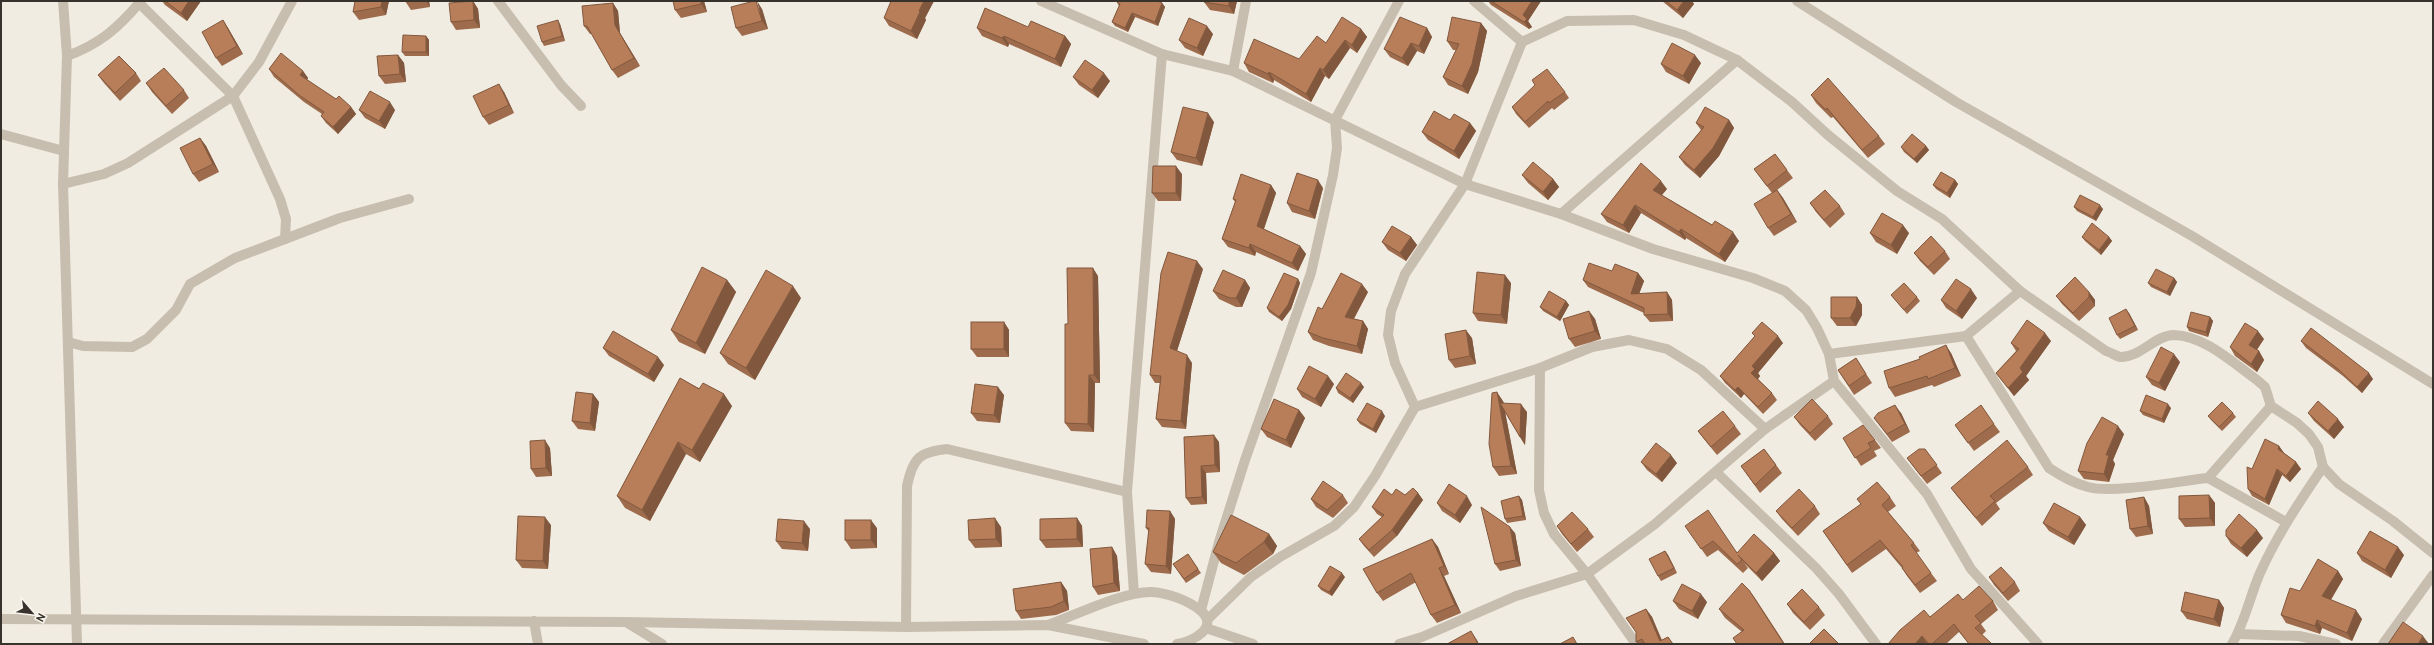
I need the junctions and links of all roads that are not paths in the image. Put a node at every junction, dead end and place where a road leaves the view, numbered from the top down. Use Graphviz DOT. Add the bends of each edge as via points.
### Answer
graph roads {
  1 [pos="63,1"];
  2 [pos="292,1"];
  3 [pos="498,1"];
  4 [pos="1041,1"];
  5 [pos="1246,1"];
  6 [pos="1399,1"];
  7 [pos="1474,1"];
  8 [pos="1797,1"];
  9 [pos="140,2"];
  10 [pos="1522,42"];
  11 [pos="1162,54"];
  12 [pos="67,56"];
  13 [pos="1737,60"];
  14 [pos="1234,71"];
  15 [pos="233,96"];
  16 [pos="581,106"];
  17 [pos="1335,120"];
  18 [pos="1,134"];
  19 [pos="64,151"];
  20 [pos="63,184"];
  21 [pos="1465,184"];
  22 [pos="409,198"];
  23 [pos="1561,214"];
  24 [pos="285,239"];
  25 [pos="2020,291"];
  26 [pos="1966,336"];
  27 [pos="68,342"];
  28 [pos="1829,354"];
  29 [pos="1540,368"];
  30 [pos="1834,381"];
  31 [pos="2433,384"];
  32 [pos="2270,406"];
  33 [pos="1415,407"];
  34 [pos="1765,429"];
  35 [pos="2323,467"];
  36 [pos="1716,472"];
  37 [pos="2208,478"];
  38 [pos="1127,492"];
  39 [pos="2286,522"];
  40 [pos="2433,553"];
  41 [pos="1587,574"];
  42 [pos="2433,575"];
  43 [pos="1134,593"];
  44 [pos="1201,610"];
  45 [pos="1,619"];
  46 [pos="77,620"];
  47 [pos="534,621"];
  48 [pos="626,622"];
  49 [pos="1206,624"];
  50 [pos="1048,625"];
  51 [pos="906,626"];
  52 [pos="2238,634"];
  53 [pos="77,644"];
  54 [pos="538,644"];
  55 [pos="662,644"];
  56 [pos="1144,644"];
  57 [pos="1177,644"];
  58 [pos="1253,644"];
  59 [pos="1399,644"];
  60 [pos="1636,644"];
  61 [pos="1876,644"];
  62 [pos="2038,644"];
  63 [pos="2232,644"];
  64 [pos="2336,644"];
  65 [pos="2383,644"];
  1 -- 12 [label="street"];
  2 -- 15 [label="street" via="259,62"];
  3 -- 16 [label="street" via="561,85"];
  4 -- 11 [label="street"];
  5 -- 14 [label="street"];
  6 -- 17 [label="street"];
  7 -- 10 [label="street"];
  8 -- 31 [label="street" via="1956,102 2192,236"];
  9 -- 12 [label="street" via="107,36 91,47"];
  9 -- 15 [label="street"];
  10 -- 13 [label="street" via="1566,21 1634,20 1684,35"];
  10 -- 21 [label="street"];
  11 -- 14 [label="street"];
  11 -- 38 [label="street"];
  12 -- 19 [label="street"];
  13 -- 23 [label="street"];
  13 -- 25 [label="street" via="1792,102 1897,191 1942,219"];
  14 -- 17 [label="street"];
  15 -- 20 [label="street" via="128,163 104,174"];
  15 -- 24 [label="street" via="280,199 286,219"];
  17 -- 21 [label="street"];
  17 -- 44 [label="street" via="1337,148 1334,175 1311,273 1245,460"];
  18 -- 19 [label="street"];
  19 -- 20 [label="street"];
  20 -- 27 [label="street"];
  21 -- 23 [label="street"];
  21 -- 33 [label="street" via="1405,274 1391,311 1388,335 1395,363"];
  22 -- 24 [label="street" via="340,218"];
  23 -- 28 [label="street" via="1653,249 1753,278 1785,291 1806,310"];
  24 -- 27 [label="street" via="234,258 190,284 176,310 147,339 132,347 83,346"];
  25 -- 26 [label="street"];
  25 -- 32 [label="street" via="2106,351 2120,357 2133,354 2172,335 2188,337 2203,343 2265,387"];
  26 -- 28 [label="street"];
  26 -- 37 [label="street" via="2049,468 2068,480 2089,488 2113,489"];
  27 -- 46 [label="street"];
  28 -- 30 [label="street"];
  29 -- 33 [label="street"];
  29 -- 34 [label="street" via="1592,347 1629,340 1667,349 1701,370"];
  29 -- 41 [label="street" via="1539,490 1544,513 1554,534"];
  30 -- 34 [label="street"];
  30 -- 62 [label="street" via="1927,494 1971,569"];
  32 -- 35 [label="street" via="2309,434 2318,447"];
  32 -- 37 [label="street"];
  33 -- 49 [label="street" via="1354,507 1334,526 1251,577"];
  34 -- 36 [label="street"];
  35 -- 39 [label="street"];
  35 -- 40 [label="street" via="2339,484 2394,521"];
  36 -- 41 [label="street" via="1655,524"];
  36 -- 61 [label="street" via="1816,568"];
  37 -- 39 [label="street"];
  38 -- 43 [label="street"];
  38 -- 51 [label="street" via="947,449 926,452 917,458 910,471 907,486"];
  39 -- 52 [label="street" via="2260,573"];
  41 -- 59 [label="street" via="1516,596 1422,637"];
  41 -- 60 [label="street"];
  42 -- 65 [label="street"];
  43 -- 44 [label="street" via="1168,594"];
  43 -- 50 [label="street"];
  44 -- 49 [label="street"];
  45 -- 46 [label="street"];
  46 -- 47 [label="street"];
  46 -- 53 [label="street"];
  47 -- 48 [label="street"];
  47 -- 54 [label="street"];
  48 -- 51 [label="street"];
  48 -- 55 [label="street"];
  49 -- 57 [label="street" via="1195,640"];
  49 -- 58 [label="street"];
  50 -- 51 [label="street"];
  50 -- 56 [label="street"];
  52 -- 63 [label="street"];
  52 -- 64 [label="street" via="2299,636"];
}
